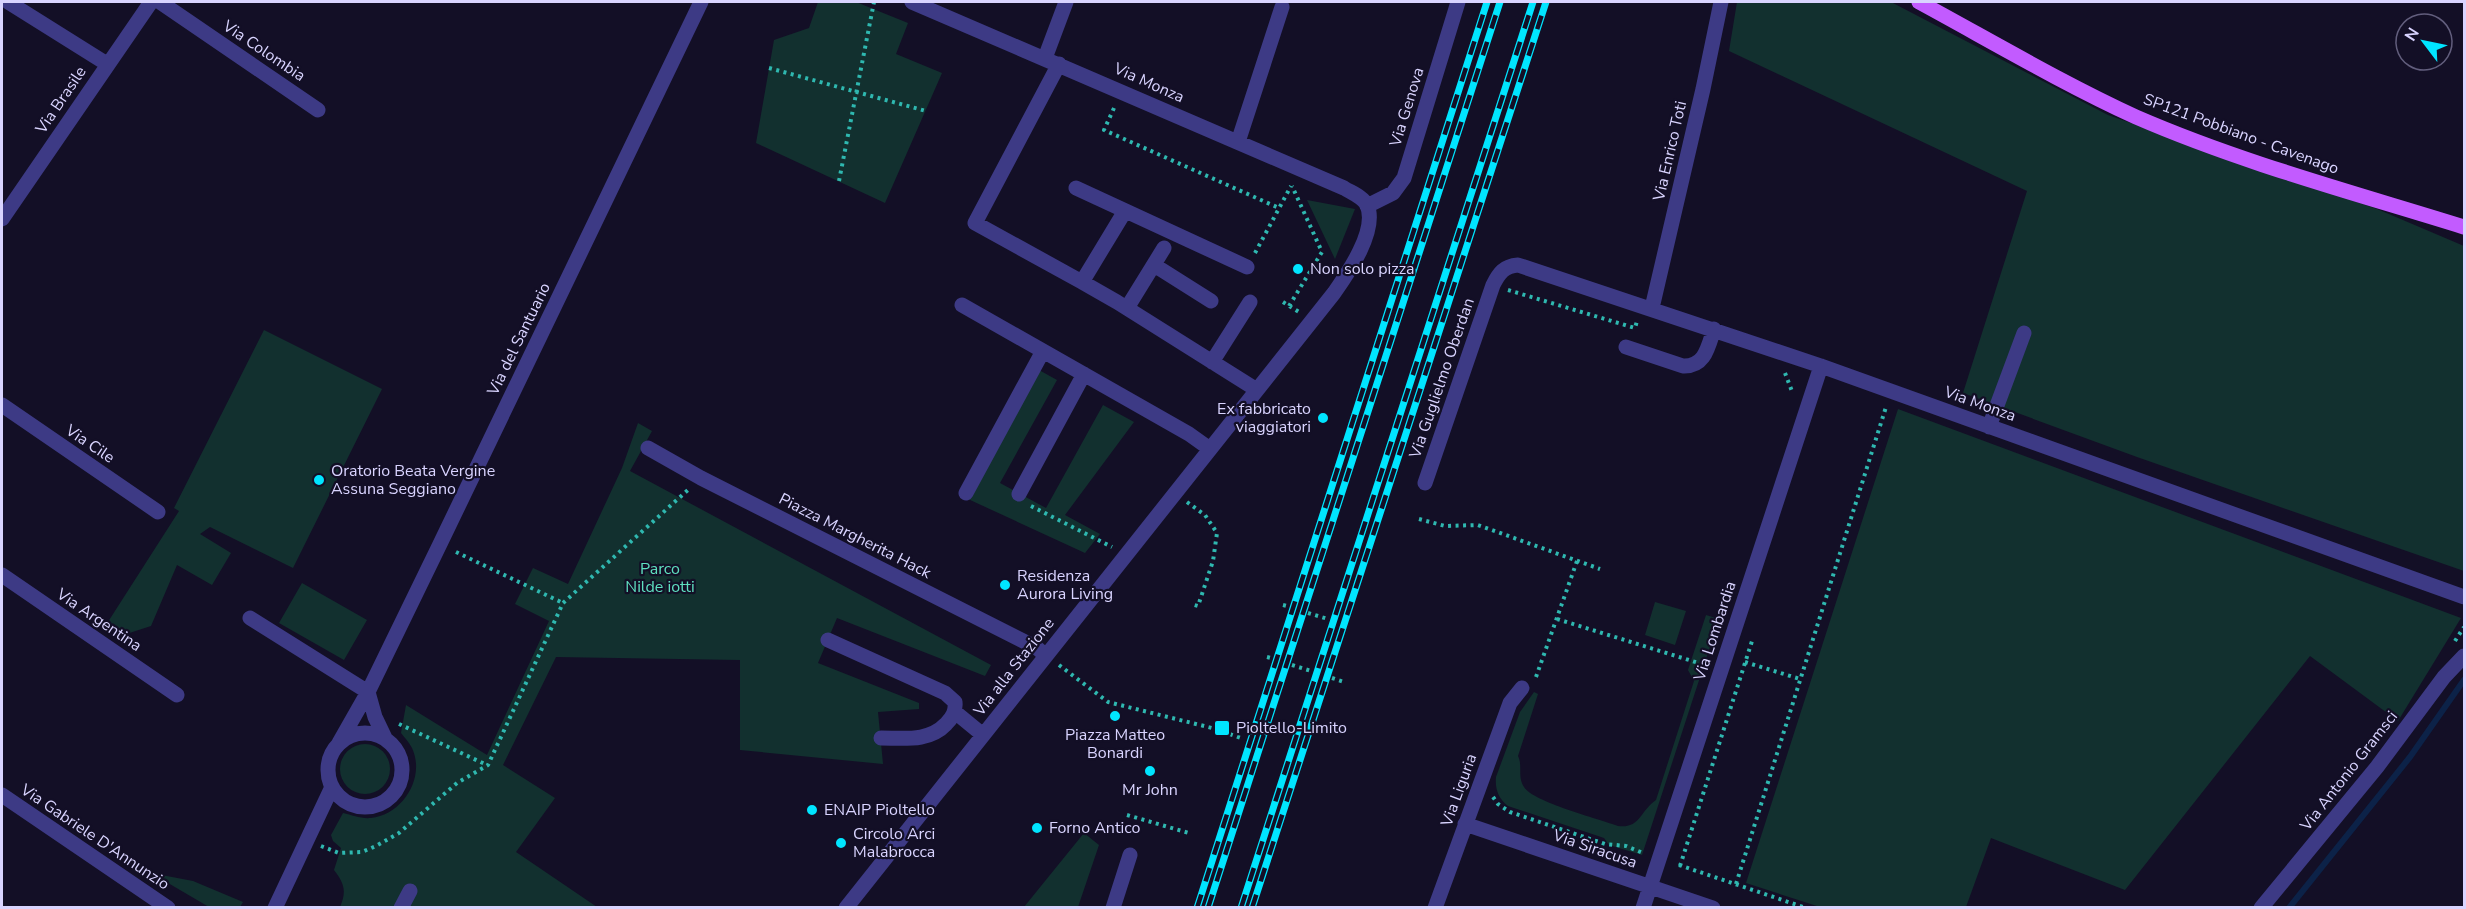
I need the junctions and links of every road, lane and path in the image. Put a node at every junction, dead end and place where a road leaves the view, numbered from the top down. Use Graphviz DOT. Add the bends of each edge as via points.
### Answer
graph roads {
  1 [pos="8,2"];
  2 [pos="151,2"];
  3 [pos="160,2"];
  4 [pos="701,2"];
  5 [pos="874,2"];
  6 [pos="912,2"];
  7 [pos="1066,2"];
  8 [pos="1458,2"];
  9 [pos="1721,2"];
  10 [pos="1919,2"];
  11 [pos="1282,7"];
  12 [pos="1052,61"];
  13 [pos="107,64"];
  14 [pos="769,68"];
  15 [pos="1121,91"];
  16 [pos="856,92"];
  17 [pos="318,110"];
  18 [pos="926,111"];
  19 [pos="1238,142"];
  20 [pos="1300,169"];
  21 [pos="838,181"];
  22 [pos="1292,185"];
  23 [pos="1076,188"];
  24 [pos="1367,206"];
  25 [pos="1280,208"];
  26 [pos="1125,211"];
  27 [pos="2,219"];
  28 [pos="2464,227"];
  29 [pos="1164,248"];
  30 [pos="1154,265"];
  31 [pos="1247,267"];
  32 [pos="1082,282"];
  33 [pos="1493,285"];
  34 [pos="1211,301"];
  35 [pos="1250,302"];
  36 [pos="962,305"];
  37 [pos="1122,305"];
  38 [pos="1289,306"];
  39 [pos="1652,308"];
  40 [pos="1637,321"];
  41 [pos="1714,329"];
  42 [pos="2024,333"];
  43 [pos="1626,347"];
  44 [pos="1043,351"];
  45 [pos="1212,362"];
  46 [pos="1821,366"];
  47 [pos="1084,374"];
  48 [pos="1257,390"];
  49 [pos="1888,400"];
  50 [pos="2,405"];
  51 [pos="1989,427"];
  52 [pos="648,448"];
  53 [pos="1210,449"];
  54 [pos="701,478"];
  55 [pos="1425,483"];
  56 [pos="966,493"];
  57 [pos="1019,494"];
  58 [pos="1174,494"];
  59 [pos="158,512"];
  60 [pos="1419,519"];
  61 [pos="440,544"];
  62 [pos="1126,555"];
  63 [pos="1577,561"];
  64 [pos="1600,569"];
  65 [pos="2,575"];
  66 [pos="2463,596"];
  67 [pos="563,603"];
  68 [pos="1191,604"];
  69 [pos="1308,613"];
  70 [pos="250,618"];
  71 [pos="1328,619"];
  72 [pos="1557,619"];
  73 [pos="1756,628"];
  74 [pos="828,640"];
  75 [pos="1046,656"];
  76 [pos="2464,656"];
  77 [pos="1745,662"];
  78 [pos="1292,665"];
  79 [pos="1311,671"];
  80 [pos="1721,671"];
  81 [pos="1741,677"];
  82 [pos="1332,678"];
  83 [pos="1800,679"];
  84 [pos="1344,682"];
  85 [pos="1528,684"];
  86 [pos="368,692"];
  87 [pos="177,695"];
  88 [pos="955,712"];
  89 [pos="392,721"];
  90 [pos="983,735"];
  91 [pos="386,738"];
  92 [pos="881,738"];
  93 [pos="1244,739"];
  94 [pos="339,743"];
  95 [pos="488,765"];
  96 [pos="332,787"];
  97 [pos="1490,790"];
  98 [pos="2,795"];
  99 [pos="1127,815"];
  100 [pos="1465,824"];
  101 [pos="1189,833"];
  102 [pos="307,840"];
  103 [pos="1130,855"];
  104 [pos="1653,857"];
  105 [pos="1680,866"];
  106 [pos="1736,884"];
  107 [pos="1650,887"];
  108 [pos="410,891"];
  109 [pos="168,908"];
  110 [pos="275,908"];
  111 [pos="400,908"];
  112 [pos="846,908"];
  113 [pos="1113,908"];
  114 [pos="1435,908"];
  115 [pos="1643,908"];
  116 [pos="1713,908"];
  117 [pos="1806,908"];
  118 [pos="2261,908"];
  1 -- 13 [label="street"];
  2 -- 13 [label="street, Via Brasile"];
  3 -- 17 [label="street, Via Colombia"];
  4 -- 61 [label="street, Via del Santuario"];
  5 -- 16 [label="path"];
  6 -- 12 [label="street, Via Monza"];
  7 -- 12 [label="street"];
  8 -- 24 [label="street, Via Genova" via="1404,178 1393,194"];
  9 -- 39 [label="street, Via Enrico Toti"];
  10 -- 28 [label="main road, SP121 Pobbiano - Cavenago" via="2151,123 2255,161"];
  11 -- 19 [label="street"];
  12 -- 15 [label="street, Via Monza"];
  12 -- 32 [label="street" via="975,224"];
  13 -- 27 [label="street, Via Brasile"];
  14 -- 16 [label="path"];
  15 -- 19 [label="street, Via Monza"];
  15 -- 25 [label="path" via="1104,130"];
  16 -- 18 [label="path"];
  16 -- 21 [label="path"];
  19 -- 20 [label="street, Via Monza"];
  20 -- 22 [label="path"];
  20 -- 24 [label="street, Via Monza" via="1354,194"];
  22 -- 25 [label="path"];
  22 -- 38 [label="path" via="1322,252"];
  23 -- 26 [label="street"];
  24 -- 48 [label="street, Via alla Stazione" via="1368,230 1351,268"];
  25 -- 31 [label="path"];
  26 -- 31 [label="street"];
  26 -- 32 [label="street"];
  29 -- 30 [label="street"];
  30 -- 34 [label="street"];
  30 -- 37 [label="street"];
  32 -- 37 [label="street"];
  33 -- 39 [label="street, Via Monza" via="1502,270 1518,265"];
  33 -- 40 [label="path" via="1635,328"];
  33 -- 55 [label="street, Via Guglielmo Oberdan"];
  35 -- 45 [label="street"];
  36 -- 44 [label="street"];
  37 -- 45 [label="street"];
  39 -- 41 [label="street, Via Monza"];
  41 -- 43 [label="street" via="1702,359 1690,366"];
  41 -- 46 [label="street, Via Monza"];
  42 -- 51 [label="street"];
  44 -- 47 [label="street"];
  44 -- 56 [label="street"];
  45 -- 48 [label="street"];
  46 -- 51 [label="street, Via Monza"];
  46 -- 80 [label="street, Via Lombardia"];
  47 -- 53 [label="street"];
  47 -- 57 [label="street"];
  48 -- 53 [label="street, Via alla Stazione"];
  49 -- 83 [label="path"];
  50 -- 59 [label="street, Via Cile"];
  51 -- 66 [label="street, Via Monza"];
  52 -- 54 [label="street, Piazza Margherita Hack"];
  53 -- 58 [label="street, Via alla Stazione"];
  54 -- 67 [label="path"];
  54 -- 75 [label="street, Piazza Margherita Hack"];
  57 -- 62 [label="path" via="1017,499"];
  58 -- 62 [label="street, Via alla Stazione"];
  58 -- 68 [label="path" via="1205,515 1217,533 1213,561 1198,606"];
  60 -- 63 [label="path" via="1445,526 1478,525"];
  61 -- 67 [label="path"];
  61 -- 86 [label="street, Via del Santuario"];
  62 -- 75 [label="street, Via alla Stazione"];
  63 -- 64 [label="path"];
  63 -- 72 [label="path"];
  65 -- 87 [label="street, Via Argentina"];
  67 -- 95 [label="path"];
  69 -- 71 [label="path"];
  70 -- 86 [label="street"];
  72 -- 80 [label="path"];
  72 -- 85 [label="path"];
  73 -- 77 [label="path"];
  74 -- 88 [label="street" via="945,693 955,702"];
  75 -- 90 [label="street, Via alla Stazione"];
  75 -- 93 [label="path" via="1108,702"];
  76 -- 118 [label="street, Via Antonio Gramsci"];
  77 -- 81 [label="path"];
  77 -- 83 [label="path"];
  78 -- 79 [label="path"];
  80 -- 81 [label="path"];
  80 -- 104 [label="street, Via Lombardia"];
  81 -- 105 [label="path"];
  82 -- 84 [label="path"];
  83 -- 106 [label="path"];
  85 -- 100 [label="street, Via Liguria" via="1510,704"];
  86 -- 91 [label="street"];
  86 -- 94 [label="street, Via del Santuario"];
  88 -- 90 [label="street"];
  88 -- 92 [label="street" via="942,728 929,735"];
  89 -- 95 [label="path"];
  90 -- 112 [label="street, Via alla Stazione"];
  91 -- 94 [label="street" via="366,732"];
  91 -- 96 [label="street" via="398,751 403,768 400,785 389,799 373,807 356,806 340,798"];
  94 -- 96 [label="street" via="328,766"];
  95 -- 102 [label="path" via="457,783 399,833 362,852 339,853"];
  96 -- 102 [label="street"];
  97 -- 104 [label="path" via="1495,801 1510,812"];
  98 -- 109 [label="street, Via Gabriele D'Annunzio"];
  99 -- 101 [label="path"];
  100 -- 107 [label="street, Via Siracusa"];
  100 -- 114 [label="street, Via Liguria"];
  102 -- 110 [label="street"];
  103 -- 113 [label="street"];
  104 -- 105 [label="path"];
  104 -- 107 [label="street, Via Lombardia"];
  105 -- 106 [label="path"];
  106 -- 117 [label="path"];
  107 -- 115 [label="street, Via Lombardia"];
  107 -- 116 [label="street, Via Siracusa"];
  108 -- 111 [label="street"];
}
